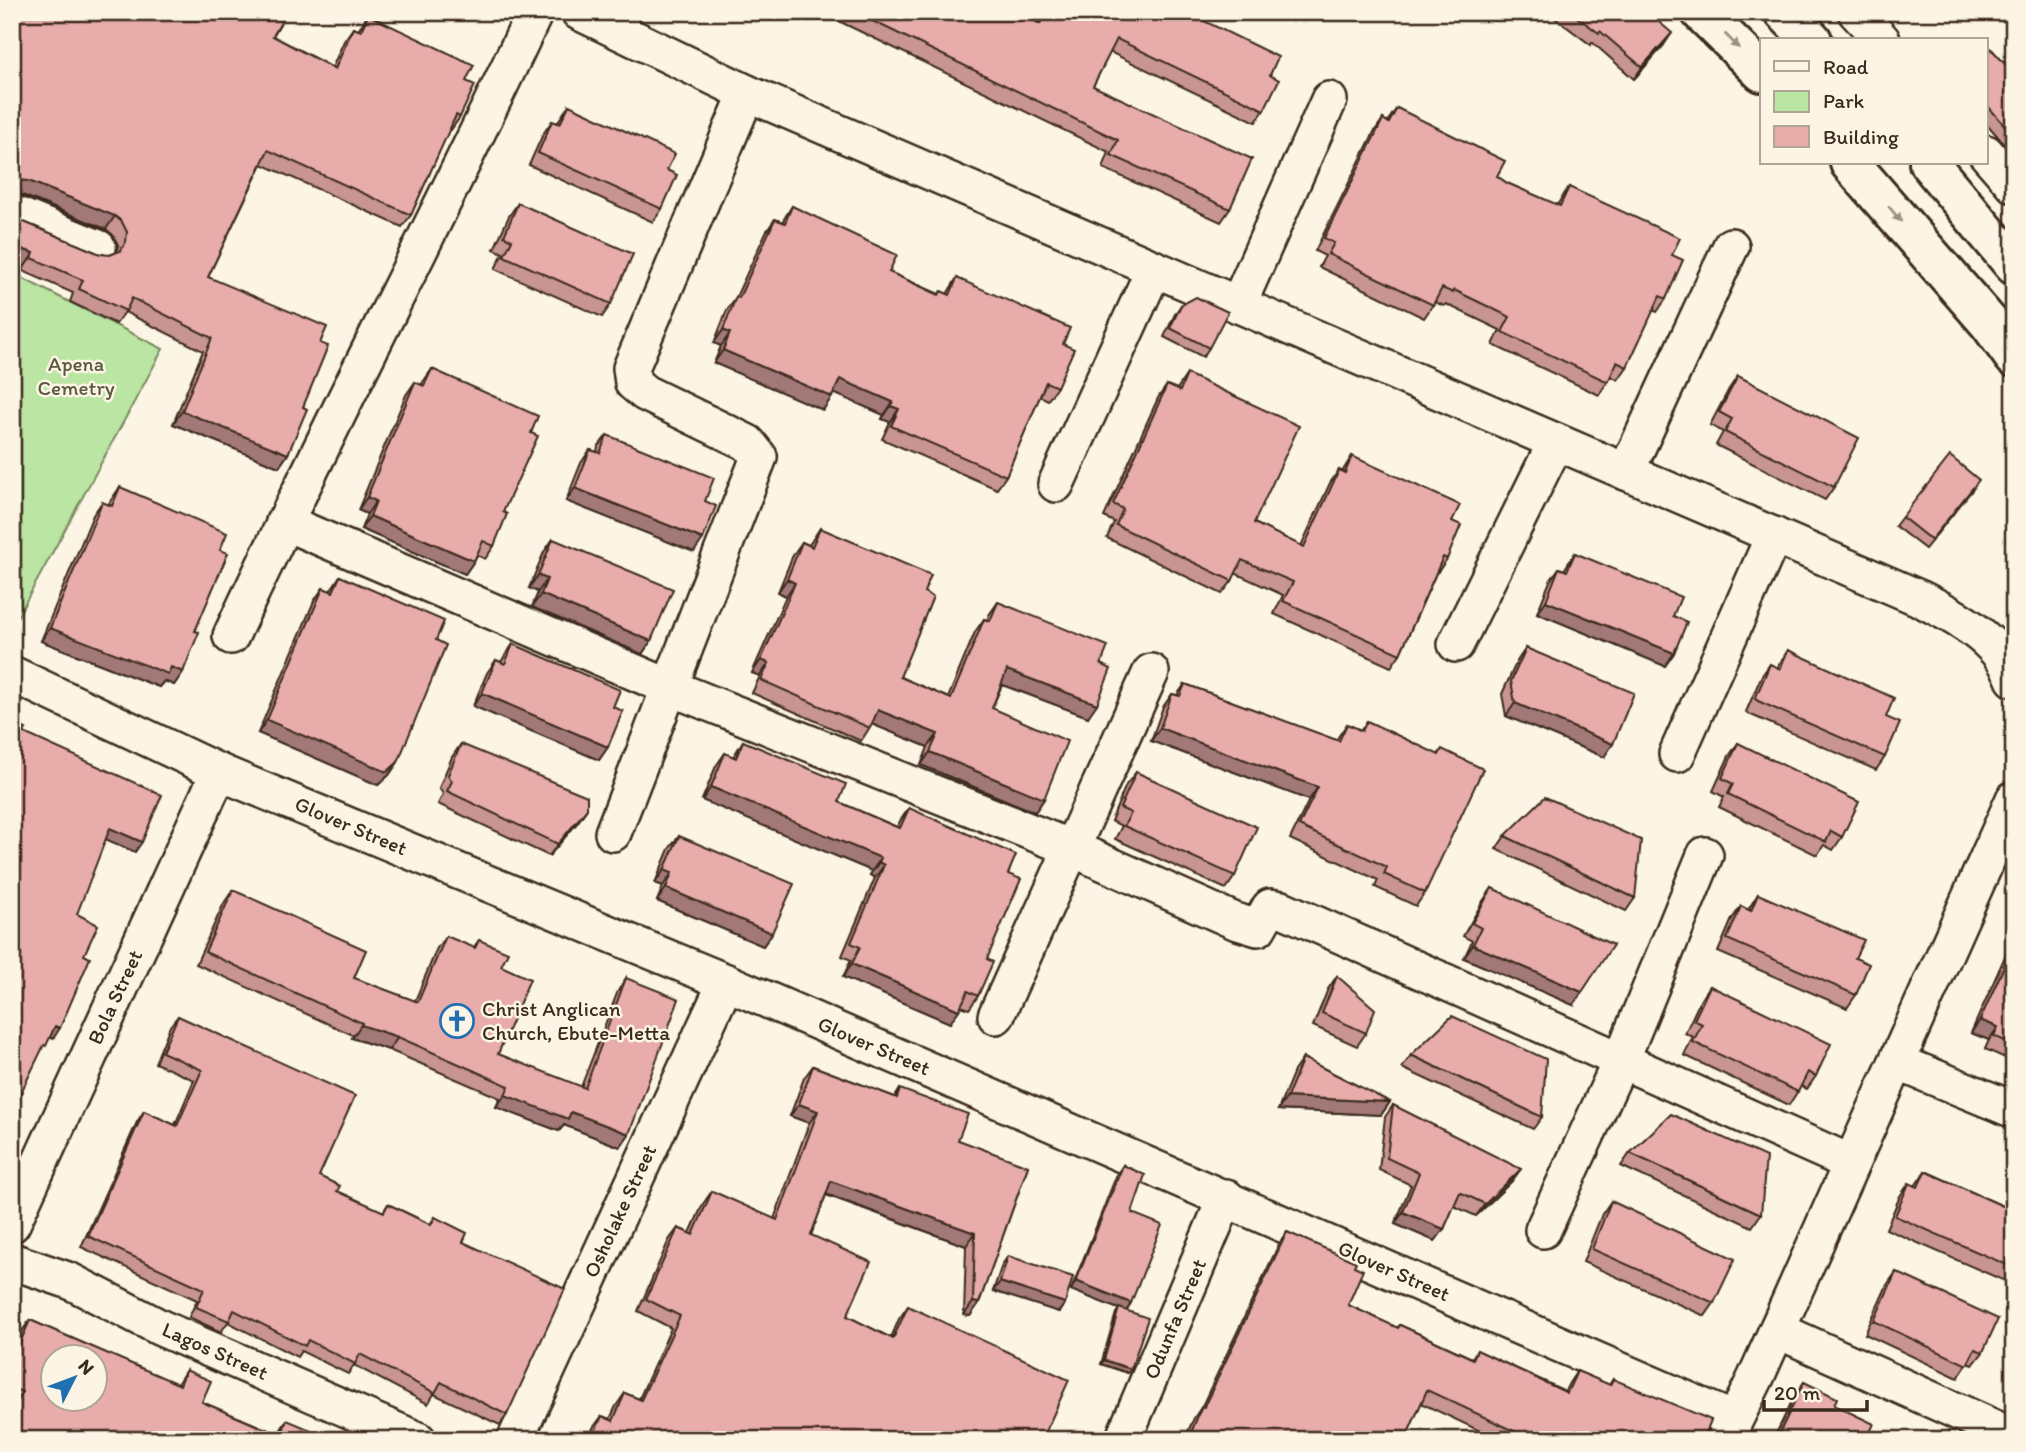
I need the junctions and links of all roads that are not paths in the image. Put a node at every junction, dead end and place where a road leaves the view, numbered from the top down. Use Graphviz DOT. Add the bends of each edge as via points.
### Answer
graph roads {
  1 [pos="535,12"];
  2 [pos="579,12"];
  3 [pos="1701,12"];
  4 [pos="1784,12"];
  5 [pos="1856,12"];
  6 [pos="1810,38"];
  7 [pos="1880,38"];
  8 [pos="1760,70"];
  9 [pos="747,93"];
  10 [pos="1329,100"];
  11 [pos="1988,155"];
  12 [pos="1851,164"];
  13 [pos="1929,164"];
  14 [pos="2014,185"];
  15 [pos="12,213"];
  16 [pos="1731,246"];
  17 [pos="98,248"];
  18 [pos="2014,265"];
  19 [pos="1154,269"];
  20 [pos="1238,304"];
  21 [pos="2014,357"];
  22 [pos="1556,442"];
  23 [pos="1626,472"];
  24 [pos="1056,484"];
  25 [pos="284,522"];
  26 [pos="1774,536"];
  27 [pos="231,636"];
  28 [pos="1456,644"];
  29 [pos="1151,672"];
  30 [pos="12,674"];
  31 [pos="2014,679"];
  32 [pos="669,687"];
  33 [pos="1677,754"];
  34 [pos="219,772"];
  35 [pos="2014,799"];
  36 [pos="613,833"];
  37 [pos="1071,848"];
  38 [pos="1705,855"];
  39 [pos="726,982"];
  40 [pos="996,1016"];
  41 [pos="1622,1058"];
  42 [pos="1897,1062"];
  43 [pos="2014,1110"];
  44 [pos="1851,1163"];
  45 [pos="1226,1197"];
  46 [pos="12,1224"];
  47 [pos="1543,1230"];
  48 [pos="12,1261"];
  49 [pos="1777,1330"];
  50 [pos="1730,1430"];
  51 [pos="2014,1437"];
  52 [pos="418,1440"];
  53 [pos="515,1440"];
  54 [pos="1123,1440"];
  1 -- 25 [label="street" via="448,198"];
  2 -- 9 [label="street"];
  3 -- 8 [label="main road, one-way"];
  4 -- 6 [label="main road"];
  5 -- 7 [label="street"];
  9 -- 19 [label="street"];
  9 -- 32 [label="street" via="631,368 633,383 645,393 748,443 759,457"];
  10 -- 20 [label="street"];
  11 -- 14 [label="street"];
  12 -- 21 [label="main road, one-way"];
  13 -- 18 [label="main road"];
  15 -- 17 [label="street"];
  16 -- 23 [label="street"];
  19 -- 20 [label="street"];
  19 -- 24 [label="street"];
  20 -- 22 [label="street"];
  22 -- 23 [label="street"];
  22 -- 28 [label="street"];
  23 -- 26 [label="street"];
  25 -- 27 [label="street"];
  25 -- 32 [label="street"];
  26 -- 31 [label="street" via="1960,619 1987,642"];
  26 -- 33 [label="street"];
  29 -- 37 [label="street"];
  30 -- 34 [label="street, Glover Street"];
  32 -- 36 [label="street"];
  32 -- 37 [label="street"];
  34 -- 39 [label="street, Glover Street"];
  34 -- 46 [label="street, Bola Street"];
  35 -- 42 [label="street"];
  37 -- 40 [label="street"];
  37 -- 41 [label="street" via="1247,925 1258,928 1270,907 1282,909"];
  38 -- 41 [label="street"];
  39 -- 45 [label="street, Glover Street"];
  39 -- 53 [label="street, Osholake Street"];
  41 -- 44 [label="street"];
  41 -- 47 [label="street"];
  42 -- 43 [label="street"];
  42 -- 44 [label="street"];
  44 -- 49 [label="street"];
  45 -- 50 [label="street, Glover Street"];
  45 -- 54 [label="street, Odunfa Street"];
  48 -- 52 [label="street, Lagos Street" via="70,1281 160,1328"];
  49 -- 50 [label="street"];
  49 -- 51 [label="street"];
}
